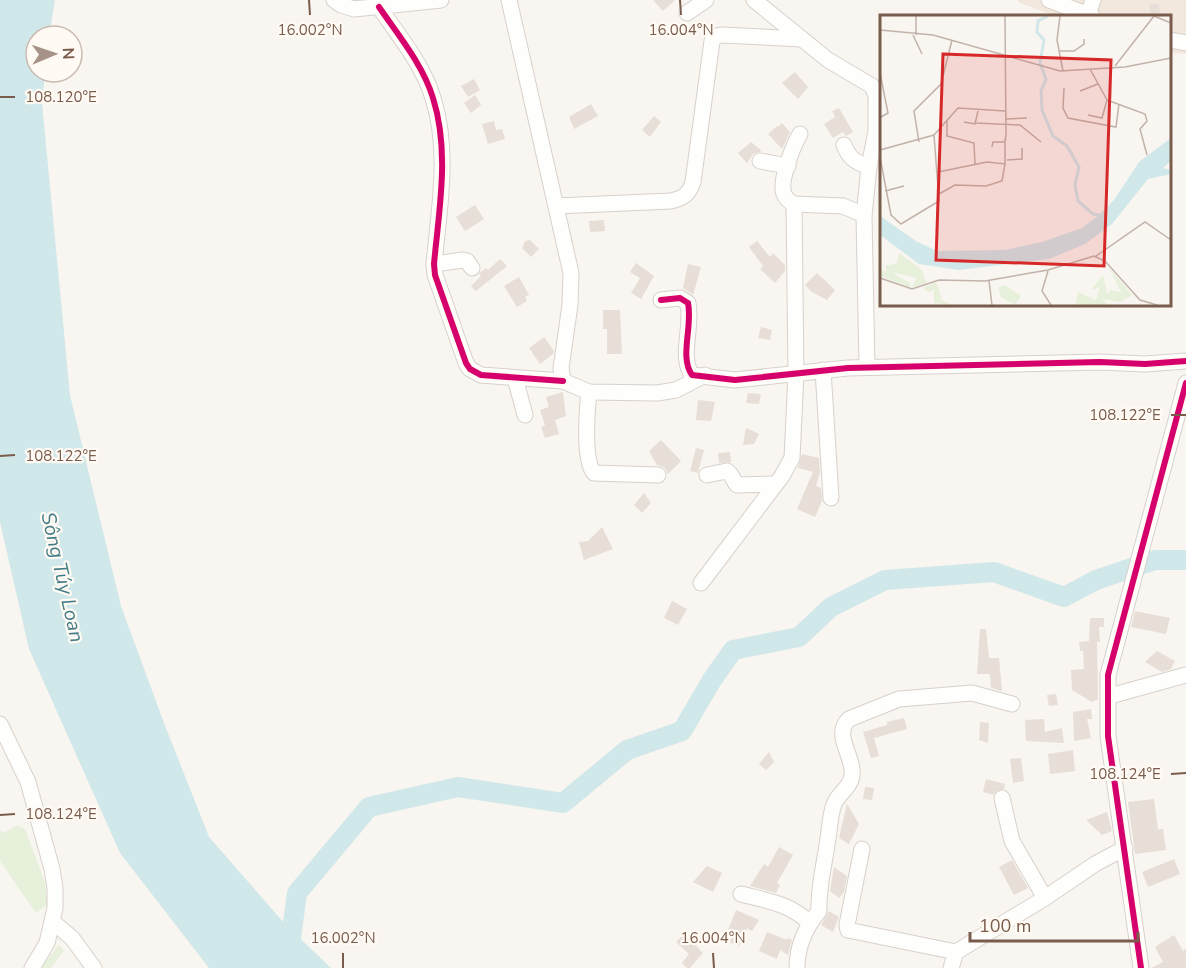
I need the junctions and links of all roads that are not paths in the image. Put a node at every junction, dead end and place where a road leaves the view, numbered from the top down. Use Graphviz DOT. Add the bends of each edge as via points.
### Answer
graph roads {
  1 [pos="334,0"];
  2 [pos="441,0"];
  3 [pos="509,0"];
  4 [pos="706,0"];
  5 [pos="754,0"];
  6 [pos="1049,0"];
  7 [pos="1093,0"];
  8 [pos="386,4"];
  9 [pos="687,13"];
  10 [pos="1087,15"];
  11 [pos="1090,15"];
  12 [pos="802,39"];
  13 [pos="1171,40"];
  14 [pos="1186,43"];
  15 [pos="800,134"];
  16 [pos="844,145"];
  17 [pos="760,161"];
  18 [pos="788,166"];
  19 [pos="869,167"];
  20 [pos="794,204"];
  21 [pos="556,206"];
  22 [pos="864,215"];
  23 [pos="434,264"];
  24 [pos="472,268"];
  25 [pos="661,300"];
  26 [pos="1186,361"];
  27 [pos="867,367"];
  28 [pos="823,370"];
  29 [pos="796,374"];
  30 [pos="706,375"];
  31 [pos="515,378"];
  32 [pos="563,381"];
  33 [pos="1186,382"];
  34 [pos="589,392"];
  35 [pos="525,415"];
  36 [pos="658,475"];
  37 [pos="706,475"];
  38 [pos="775,484"];
  39 [pos="831,498"];
  40 [pos="701,583"];
  41 [pos="1186,675"];
  42 [pos="1110,696"];
  43 [pos="1012,704"];
  44 [pos="0,724"];
  45 [pos="1002,798"];
  46 [pos="1125,848"];
  47 [pos="862,849"];
  48 [pos="741,894"];
  49 [pos="1045,898"];
  50 [pos="52,922"];
  51 [pos="810,922"];
  52 [pos="956,952"];
  53 [pos="32,968"];
  54 [pos="94,968"];
  55 [pos="797,968"];
  56 [pos="951,968"];
  57 [pos="1142,968"];
  1 -- 8 [label="street" via="354,9"];
  2 -- 8 [label="street"];
  3 -- 21 [label="street"];
  4 -- 9 [label="street"];
  5 -- 12 [label="street"];
  6 -- 10 [label="street"];
  7 -- 11 [label="street"];
  8 -- 23 [label="street" via="433,97 441,129 443,161"];
  12 -- 19 [label="street" via="872,86 876,96 876,131"];
  12 -- 21 [label="street" via="722,35 712,41 693,182 682,198"];
  13 -- 14 [label="street"];
  15 -- 18 [label="street"];
  16 -- 19 [label="street" via="848,156"];
  17 -- 18 [label="street"];
  18 -- 20 [label="street" via="784,195"];
  19 -- 22 [label="street"];
  20 -- 22 [label="street" via="843,206"];
  20 -- 29 [label="street"];
  21 -- 32 [label="street" via="571,273"];
  22 -- 27 [label="street"];
  23 -- 24 [label="street" via="463,260"];
  23 -- 31 [label="street" via="437,286 470,369 481,375"];
  25 -- 30 [label="street" via="680,298 688,303 686,365 692,375"];
  26 -- 27 [label="street"];
  27 -- 28 [label="street"];
  28 -- 29 [label="street"];
  28 -- 39 [label="street"];
  29 -- 30 [label="street" via="735,380"];
  29 -- 38 [label="street" via="792,458"];
  30 -- 34 [label="street" via="667,392"];
  31 -- 32 [label="street"];
  31 -- 35 [label="street"];
  32 -- 34 [label="street"];
  33 -- 42 [label="street" via="1108,675"];
  34 -- 36 [label="street" via="587,441 594,474"];
  37 -- 38 [label="street" via="727,471 738,485"];
  38 -- 40 [label="street"];
  41 -- 42 [label="street"];
  42 -- 46 [label="street" via="1108,736"];
  43 -- 51 [label="street" via="972,693 899,699 845,723 843,733 852,776 835,802 819,911"];
  44 -- 50 [label="street" via="28,782 52,869"];
  45 -- 49 [label="street" via="1012,841"];
  46 -- 49 [label="street"];
  46 -- 57 [label="street"];
  47 -- 52 [label="street" via="848,930"];
  48 -- 51 [label="street" via="785,905"];
  49 -- 52 [label="street"];
  50 -- 53 [label="street" via="47,943"];
  50 -- 54 [label="street" via="72,938"];
  51 -- 55 [label="street" via="802,937"];
  52 -- 56 [label="street"];
}
